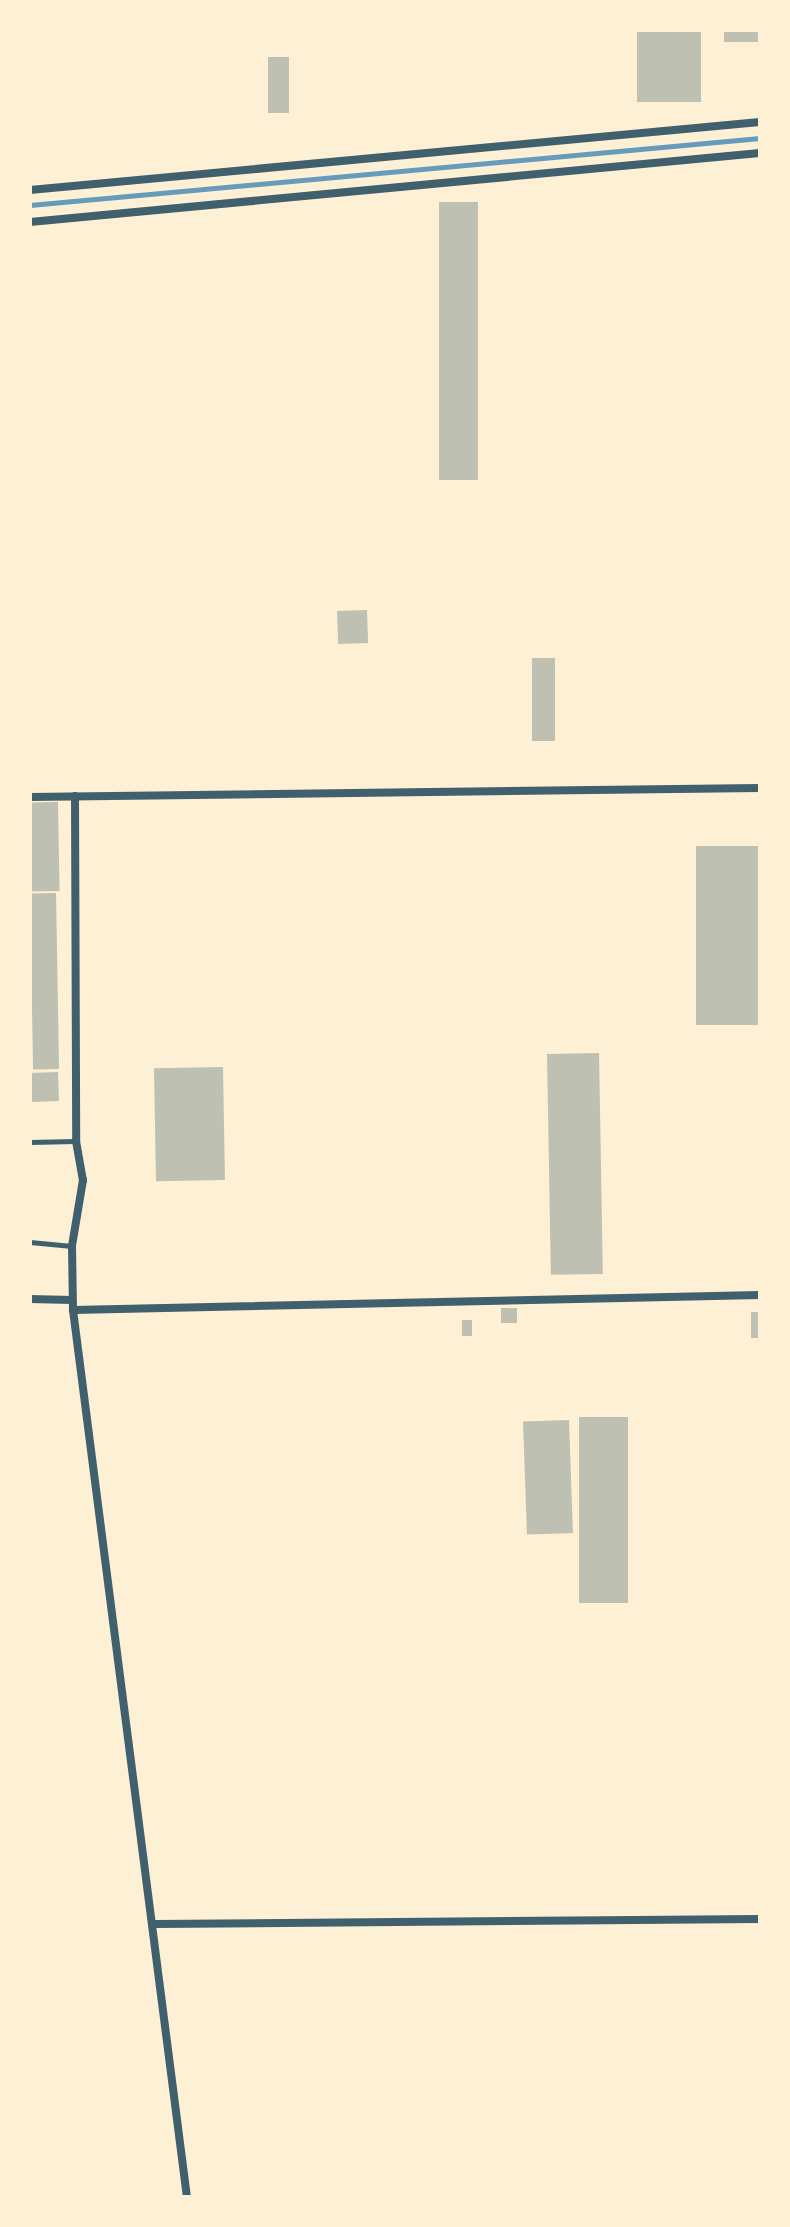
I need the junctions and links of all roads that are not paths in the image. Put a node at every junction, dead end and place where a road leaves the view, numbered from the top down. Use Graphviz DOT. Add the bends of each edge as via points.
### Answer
graph roads {
  1 [pos="760,122"];
  2 [pos="760,153"];
  3 [pos="30,190"];
  4 [pos="30,222"];
  5 [pos="760,788"];
  6 [pos="75,796"];
  7 [pos="30,797"];
  8 [pos="76,1141"];
  9 [pos="30,1142"];
  10 [pos="30,1242"];
  11 [pos="72,1246"];
  12 [pos="760,1295"];
  13 [pos="30,1299"];
  14 [pos="73,1305"];
  15 [pos="760,1919"];
  16 [pos="156,1924"];
  17 [pos="187,2197"];
  1 -- 3 [label="street"];
  2 -- 4 [label="street"];
  5 -- 6 [label="street"];
  6 -- 7 [label="street"];
  6 -- 8 [label="street"];
  8 -- 9 [label="lane"];
  8 -- 11 [label="street" via="83,1180"];
  10 -- 11 [label="lane"];
  11 -- 14 [label="street"];
  12 -- 14 [label="street"];
  13 -- 14 [label="street"];
  14 -- 16 [label="street"];
  15 -- 16 [label="street"];
  16 -- 17 [label="street"];
}
